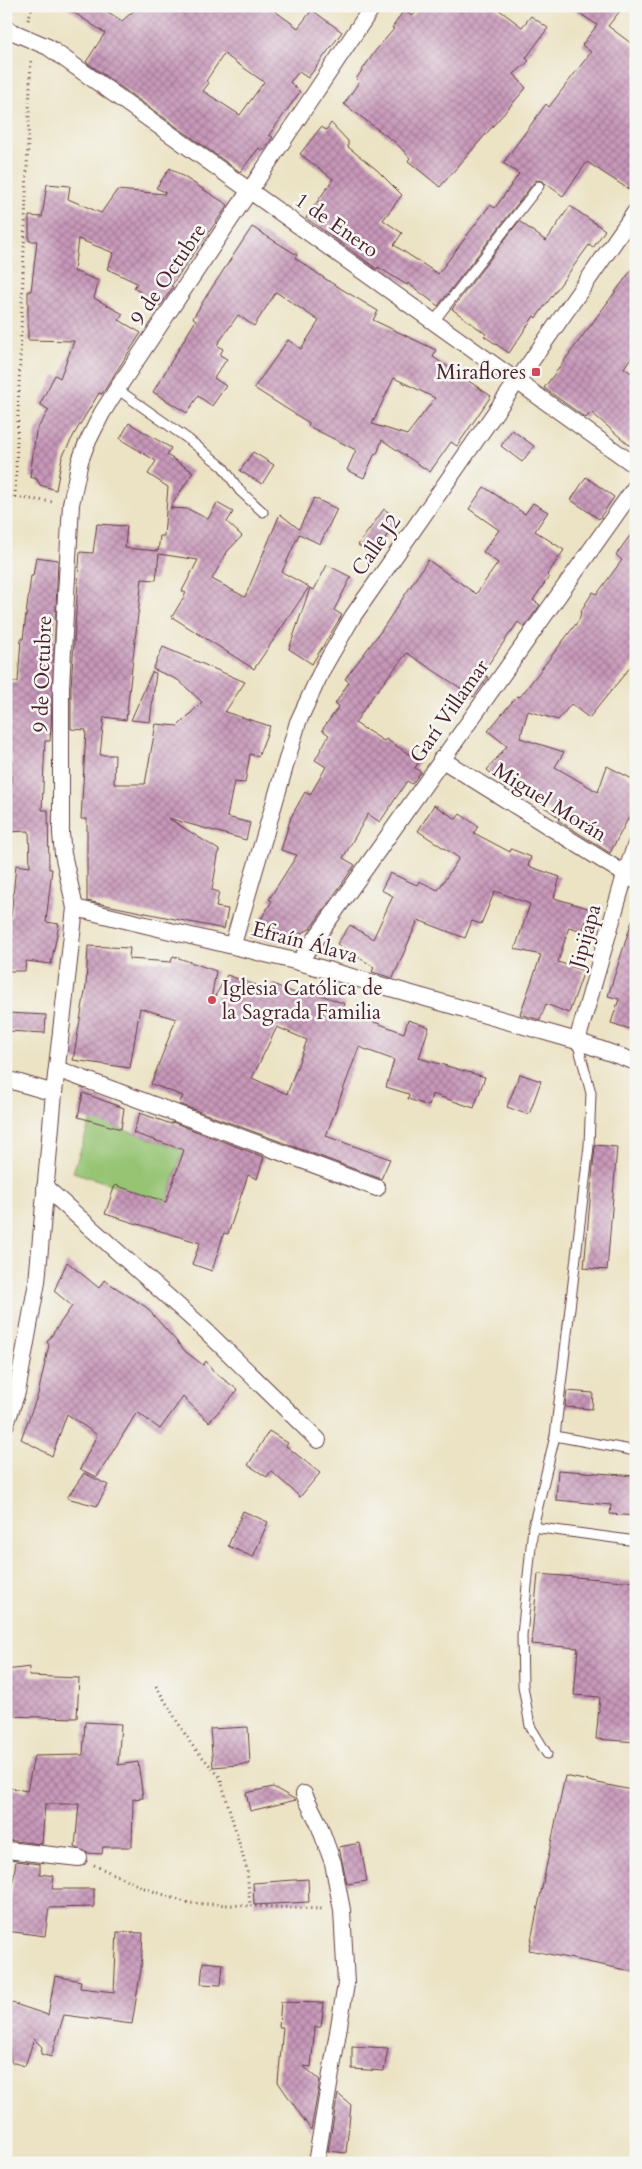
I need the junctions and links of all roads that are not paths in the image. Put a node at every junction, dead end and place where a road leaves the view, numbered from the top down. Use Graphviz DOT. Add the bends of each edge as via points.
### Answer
graph roads {
  1 [pos="372,7"];
  2 [pos="9,30"];
  3 [pos="539,186"];
  4 [pos="250,189"];
  5 [pos="636,211"];
  6 [pos="435,320"];
  7 [pos="516,380"];
  8 [pos="118,388"];
  9 [pos="636,466"];
  10 [pos="636,486"];
  11 [pos="263,512"];
  12 [pos="441,759"];
  13 [pos="636,844"];
  14 [pos="630,878"];
  15 [pos="75,908"];
  16 [pos="233,944"];
  17 [pos="299,962"];
  18 [pos="577,1041"];
  19 [pos="636,1062"];
  20 [pos="57,1069"];
  21 [pos="9,1080"];
  22 [pos="54,1093"];
  23 [pos="45,1187"];
  24 [pos="377,1188"];
  25 [pos="6,1424"];
  26 [pos="555,1436"];
  27 [pos="318,1440"];
  28 [pos="636,1451"];
  29 [pos="533,1528"];
  30 [pos="636,1541"];
  31 [pos="547,1754"];
  32 [pos="304,1794"];
  33 [pos="6,1850"];
  34 [pos="79,1858"];
  35 [pos="316,2163"];
  1 -- 4 [label="street, 9 de Octubre"];
  2 -- 4 [label="street, 1 de Enero" via="48,47"];
  3 -- 6 [label="lane"];
  4 -- 6 [label="street, 1 de Enero"];
  4 -- 8 [label="street, 9 de Octubre"];
  5 -- 7 [label="street, Calle J2"];
  6 -- 7 [label="street, 1 de Enero"];
  7 -- 9 [label="street, 1 de Enero"];
  7 -- 16 [label="street, Calle J2" via="352,616 323,668 289,748"];
  8 -- 11 [label="lane" via="223,467 240,491"];
  8 -- 15 [label="street, 9 de Octubre" via="80,460 71,504 60,687 61,824 63,854"];
  10 -- 12 [label="street, Garí Villamar"];
  12 -- 14 [label="street, Miguel Morán"];
  12 -- 17 [label="street, Garí Villamar"];
  13 -- 14 [label="street, Jipijapa"];
  14 -- 18 [label="street, Jipijapa"];
  15 -- 16 [label="street, Efraín Álava"];
  15 -- 20 [label="street, 9 de Octubre"];
  16 -- 17 [label="street, Efraín Álava"];
  17 -- 18 [label="street, Efraín Álava"];
  18 -- 19 [label="street, Efraín Álava"];
  18 -- 26 [label="lane" via="590,1093 589,1146"];
  20 -- 22 [label="street, 9 de Octubre"];
  20 -- 24 [label="street"];
  21 -- 22 [label="street"];
  22 -- 23 [label="street, 9 de Octubre"];
  23 -- 25 [label="street, 9 de Octubre" via="37,1282 17,1392"];
  23 -- 27 [label="street" via="205,1330"];
  26 -- 28 [label="lane"];
  26 -- 29 [label="lane"];
  29 -- 30 [label="lane"];
  29 -- 31 [label="lane" via="522,1635 523,1686 530,1726"];
  32 -- 35 [label="street" via="333,1863 342,1910 346,1984"];
  33 -- 34 [label="street"];
}
